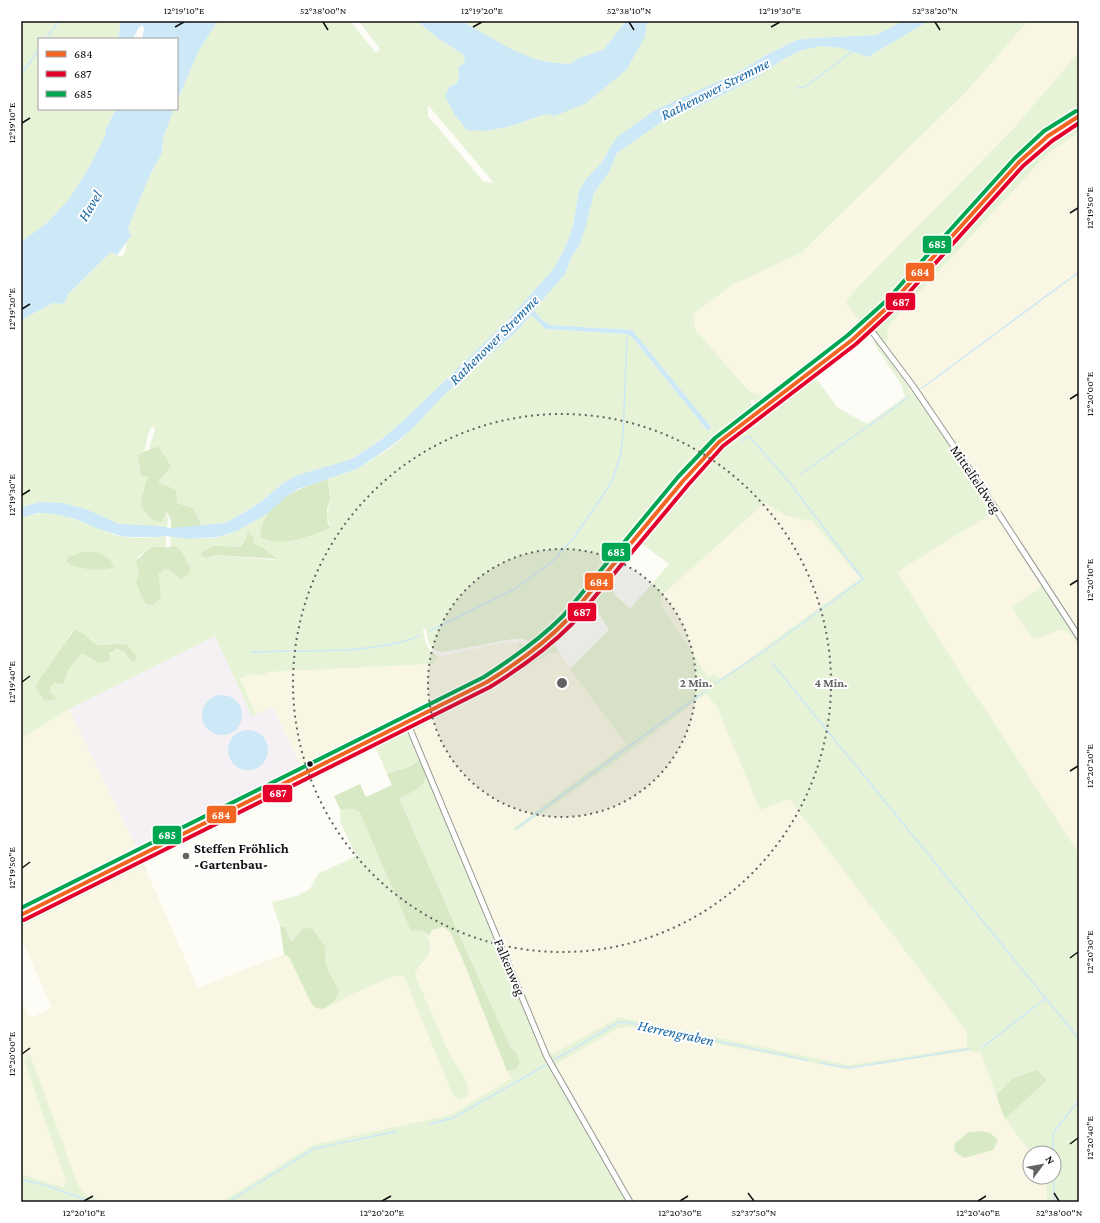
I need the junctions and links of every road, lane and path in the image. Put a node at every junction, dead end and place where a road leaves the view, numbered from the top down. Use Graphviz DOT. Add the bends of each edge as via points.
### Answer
graph roads {
  1 [pos="1079,116"];
  2 [pos="868,326"];
  3 [pos="1079,636"];
  4 [pos="407,722"];
  5 [pos="21,915"];
  6 [pos="630,1202"];
  1 -- 2 [label="main road" via="1048,136 1020,162"];
  2 -- 3 [label="street, Mittelfeldweg" via="980,485"];
  2 -- 4 [label="main road" via="719,442 546,642 487,682"];
  4 -- 5 [label="main road"];
  4 -- 6 [label="street, Falkenweg" via="547,1056"];
}
